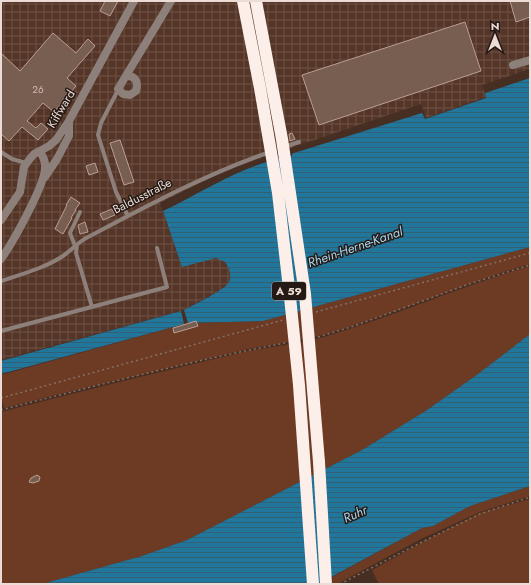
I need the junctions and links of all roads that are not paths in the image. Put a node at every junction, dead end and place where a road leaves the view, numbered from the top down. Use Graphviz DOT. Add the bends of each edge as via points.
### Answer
graph roads {
  1 [pos="134,1"];
  2 [pos="171,1"];
  3 [pos="243,1"];
  4 [pos="256,1"];
  5 [pos="530,60"];
  6 [pos="513,65"];
  7 [pos="126,76"];
  8 [pos="118,89"];
  9 [pos="69,121"];
  10 [pos="299,142"];
  11 [pos="40,151"];
  12 [pos="1,152"];
  13 [pos="27,163"];
  14 [pos="43,180"];
  15 [pos="80,212"];
  16 [pos="128,216"];
  17 [pos="1,220"];
  18 [pos="76,245"];
  19 [pos="157,248"];
  20 [pos="1,260"];
  21 [pos="1,281"];
  22 [pos="92,307"];
  23 [pos="1,331"];
  24 [pos="313,584"];
  25 [pos="326,584"];
  1 -- 9 [label="street, Kiffward"];
  2 -- 7 [label="street"];
  3 -- 24 [label="highway, A 59, bridge" via="280,215 299,385"];
  4 -- 25 [label="highway, A 59, bridge" via="282,139 305,294"];
  5 -- 6 [label="street"];
  7 -- 8 [label="street"];
  7 -- 8 [label="street" via="136,81 136,90 127,95"];
  8 -- 16 [label="lane" via="101,123 98,135 116,192"];
  9 -- 11 [label="street, Kiffward" via="56,140"];
  9 -- 14 [label="street" via="69,136"];
  10 -- 16 [label="lane, Baldusstraße" via="224,169"];
  11 -- 13 [label="street, Kiffward"];
  11 -- 14 [label="street" via="45,163"];
  12 -- 13 [label="lane" via="12,159"];
  13 -- 17 [label="street" via="20,192"];
  14 -- 20 [label="street"];
  15 -- 18 [label="lane" via="70,233"];
  16 -- 18 [label="lane, Baldusstraße"];
  18 -- 21 [label="lane, Baldusstraße" via="63,256 44,266"];
  18 -- 22 [label="lane"];
  19 -- 22 [label="lane" via="167,287"];
  22 -- 23 [label="lane"];
}
